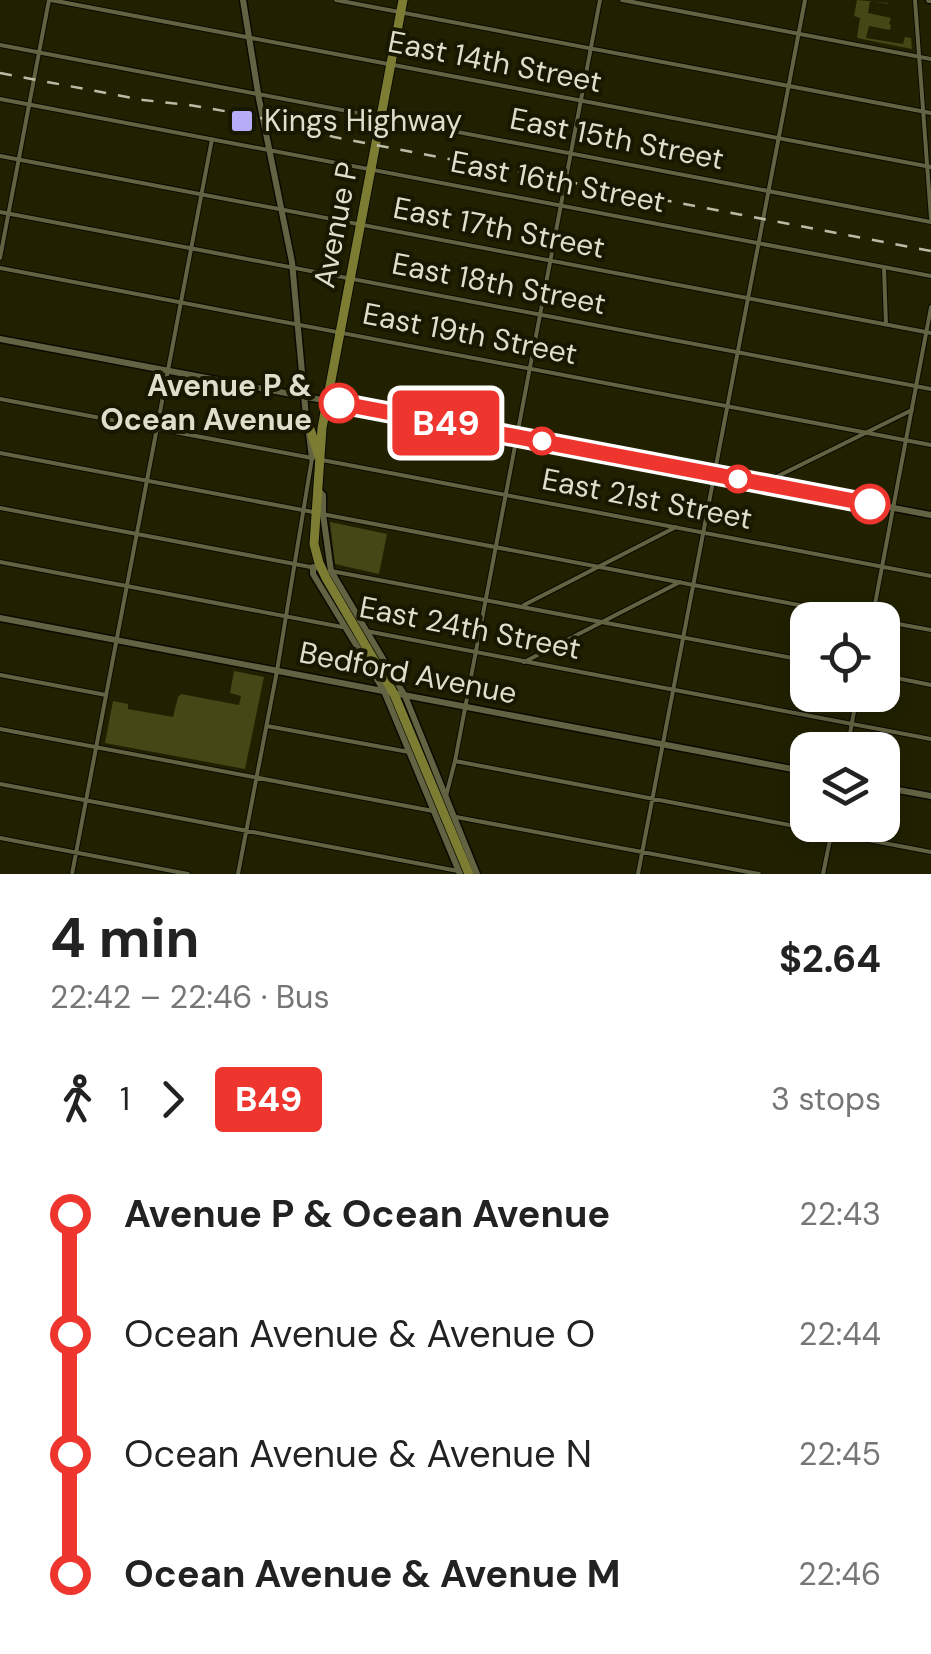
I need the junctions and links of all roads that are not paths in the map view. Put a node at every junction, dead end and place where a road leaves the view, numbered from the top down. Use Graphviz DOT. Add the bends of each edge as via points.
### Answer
graph roads {
  1 [pos="50,0"];
  2 [pos="242,0"];
  3 [pos="336,0"];
  4 [pos="403,0"];
  5 [pos="600,0"];
  6 [pos="622,0"];
  7 [pos="805,0"];
  8 [pos="915,0"];
  9 [pos="401,12"];
  10 [pos="799,34"];
  11 [pos="249,38"];
  12 [pos="0,44"];
  13 [pos="591,49"];
  14 [pos="39,52"];
  15 [pos="918,56"];
  16 [pos="931,59"];
  17 [pos="391,65"];
  18 [pos="788,86"];
  19 [pos="258,94"];
  20 [pos="0,99"];
  21 [pos="581,101"];
  22 [pos="29,104"];
  23 [pos="922,111"];
  24 [pos="931,113"];
  25 [pos="381,117"];
  26 [pos="779,138"];
  27 [pos="212,140"];
  28 [pos="269,150"];
  29 [pos="571,153"];
  30 [pos="0,156"];
  31 [pos="19,159"];
  32 [pos="929,167"];
  33 [pos="372,170"];
  34 [pos="769,191"];
  35 [pos="202,194"];
  36 [pos="561,206"];
  37 [pos="281,209"];
  38 [pos="0,212"];
  39 [pos="8,214"];
  40 [pos="931,220"];
  41 [pos="361,224"];
  42 [pos="759,244"];
  43 [pos="191,248"];
  44 [pos="0,258"];
  45 [pos="551,260"];
  46 [pos="0,268"];
  47 [pos="293,268"];
  48 [pos="885,268"];
  49 [pos="931,276"];
  50 [pos="351,279"];
  51 [pos="748,298"];
  52 [pos="181,302"];
  53 [pos="931,308"];
  54 [pos="540,315"];
  55 [pos="300,324"];
  56 [pos="886,324"];
  57 [pos="340,332"];
  58 [pos="929,332"];
  59 [pos="0,338"];
  60 [pos="738,353"];
  61 [pos="530,368"];
  62 [pos="168,370"];
  63 [pos="916,386"];
  64 [pos="931,389"];
  65 [pos="305,396"];
  66 [pos="0,399"];
  67 [pos="328,400"];
  68 [pos="728,406"];
  69 [pos="912,410"];
  70 [pos="306,416"];
  71 [pos="157,428"];
  72 [pos="866,432"];
  73 [pos="517,436"];
  74 [pos="906,440"];
  75 [pos="931,445"];
  76 [pos="0,453"];
  77 [pos="316,459"];
  78 [pos="715,474"];
  79 [pos="147,481"];
  80 [pos="764,484"];
  81 [pos="506,495"];
  82 [pos="0,508"];
  83 [pos="893,508"];
  84 [pos="303,511"];
  85 [pos="319,513"];
  86 [pos="931,515"];
  87 [pos="676,527"];
  88 [pos="704,532"];
  89 [pos="137,534"];
  90 [pos="496,548"];
  91 [pos="0,562"];
  92 [pos="294,564"];
  93 [pos="598,567"];
  94 [pos="882,567"];
  95 [pos="322,569"];
  96 [pos="931,576"];
  97 [pos="680,582"];
  98 [pos="694,585"];
  99 [pos="127,586"];
  100 [pos="486,600"];
  101 [pos="878,602"];
  102 [pos="790,603"];
  103 [pos="521,606"];
  104 [pos="286,616"];
  105 [pos="0,618"];
  106 [pos="602,622"];
  107 [pos="900,624"];
  108 [pos="345,628"];
  109 [pos="362,630"];
  110 [pos="931,630"];
  111 [pos="684,638"];
  112 [pos="116,640"];
  113 [pos="476,652"];
  114 [pos="790,658"];
  115 [pos="524,662"];
  116 [pos="277,671"];
  117 [pos="0,675"];
  118 [pos="900,679"];
  119 [pos="931,685"];
  120 [pos="674,690"];
  121 [pos="394,694"];
  122 [pos="106,695"];
  123 [pos="466,707"];
  124 [pos="854,712"];
  125 [pos="852,724"];
  126 [pos="266,726"];
  127 [pos="0,729"];
  128 [pos="850,732"];
  129 [pos="931,740"];
  130 [pos="663,744"];
  131 [pos="96,748"];
  132 [pos="419,753"];
  133 [pos="455,761"];
  134 [pos="790,769"];
  135 [pos="256,778"];
  136 [pos="0,784"];
  137 [pos="900,790"];
  138 [pos="446,796"];
  139 [pos="931,796"];
  140 [pos="652,799"];
  141 [pos="86,800"];
  142 [pos="444,814"];
  143 [pos="790,825"];
  144 [pos="246,831"];
  145 [pos="0,838"];
  146 [pos="829,842"];
  147 [pos="878,842"];
  148 [pos="76,852"];
  149 [pos="642,852"];
  150 [pos="931,852"];
  151 [pos="468,873"];
  152 [pos="72,874"];
  153 [pos="188,874"];
  154 [pos="238,874"];
  155 [pos="638,874"];
  156 [pos="759,874"];
  157 [pos="823,874"];
  1 -- 11 [label="street, East 14th Street"];
  1 -- 14 [label="street"];
  2 -- 11 [label="main road"];
  3 -- 9 [label="street"];
  4 -- 9 [label="main road, Avenue P"];
  5 -- 13 [label="street"];
  6 -- 10 [label="street"];
  7 -- 10 [label="street"];
  8 -- 15 [label="street"];
  9 -- 13 [label="street"];
  9 -- 17 [label="main road, Avenue P"];
  10 -- 15 [label="street"];
  10 -- 18 [label="street"];
  11 -- 17 [label="street, East 14th Street"];
  11 -- 19 [label="main road"];
  12 -- 14 [label="street, East 15th Street"];
  13 -- 18 [label="street"];
  13 -- 21 [label="street"];
  14 -- 19 [label="street, East 15th Street"];
  14 -- 22 [label="street"];
  15 -- 16 [label="street"];
  15 -- 23 [label="street"];
  17 -- 21 [label="street, East 14th Street"];
  17 -- 25 [label="main road, Avenue P"];
  18 -- 23 [label="street"];
  18 -- 26 [label="street"];
  19 -- 25 [label="street, East 15th Street"];
  19 -- 28 [label="main road"];
  20 -- 22 [label="street, East 16th Street"];
  21 -- 26 [label="street, East 14th Street"];
  21 -- 29 [label="street"];
  22 -- 27 [label="street, East 16th Street"];
  22 -- 31 [label="street"];
  23 -- 24 [label="street"];
  23 -- 32 [label="street"];
  25 -- 29 [label="street, East 15th Street"];
  25 -- 33 [label="main road, Avenue P"];
  26 -- 32 [label="street, East 14th Street"];
  26 -- 34 [label="street"];
  27 -- 28 [label="street, East 16th Street"];
  27 -- 35 [label="street"];
  28 -- 33 [label="street, East 16th Street"];
  28 -- 37 [label="main road"];
  29 -- 34 [label="street, East 15th Street"];
  29 -- 36 [label="street"];
  30 -- 31 [label="street, East 17th Street"];
  31 -- 35 [label="street, East 17th Street"];
  31 -- 39 [label="street"];
  32 -- 40 [label="street"];
  33 -- 36 [label="street, East 16th Street"];
  33 -- 41 [label="main road, Avenue P"];
  34 -- 40 [label="street, East 15th Street"];
  34 -- 42 [label="street"];
  35 -- 37 [label="street, East 17th Street"];
  35 -- 43 [label="street"];
  36 -- 42 [label="street, East 16th Street"];
  36 -- 45 [label="street"];
  37 -- 41 [label="street, East 17th Street"];
  37 -- 47 [label="main road"];
  38 -- 39 [label="street, East 18th Street"];
  39 -- 43 [label="street, East 18th Street"];
  39 -- 44 [label="street"];
  41 -- 45 [label="street, East 17th Street"];
  41 -- 50 [label="main road, Avenue P"];
  42 -- 48 [label="street, East 16th Street"];
  42 -- 51 [label="street"];
  43 -- 47 [label="street, East 18th Street"];
  43 -- 52 [label="street"];
  45 -- 51 [label="street, East 17th Street"];
  45 -- 54 [label="street"];
  46 -- 52 [label="street, East 19th Street"];
  47 -- 50 [label="street, East 18th Street"];
  47 -- 55 [label="main road"];
  48 -- 49 [label="street, East 16th Street"];
  48 -- 56 [label="street"];
  50 -- 54 [label="street, East 18th Street"];
  50 -- 57 [label="main road, Avenue P"];
  51 -- 56 [label="street, East 17th Street"];
  51 -- 60 [label="street"];
  52 -- 55 [label="street, East 19th Street"];
  52 -- 62 [label="street"];
  53 -- 58 [label="street"];
  54 -- 60 [label="street, East 18th Street"];
  54 -- 61 [label="street"];
  55 -- 57 [label="street, East 19th Street"];
  55 -- 65 [label="main road"];
  56 -- 58 [label="street, East 17th Street"];
  57 -- 61 [label="street, East 19th Street"];
  57 -- 67 [label="main road, Avenue P"];
  58 -- 63 [label="street"];
  59 -- 62 [label="main road"];
  60 -- 63 [label="street, East 18th Street"];
  60 -- 68 [label="street"];
  61 -- 68 [label="street, East 19th Street"];
  61 -- 73 [label="street"];
  62 -- 65 [label="main road"];
  62 -- 71 [label="street"];
  63 -- 64 [label="street, East 18th Street"];
  63 -- 69 [label="street"];
  65 -- 67 [label="main road"];
  65 -- 70 [label="main road"];
  66 -- 71 [label="street, East 21st Street"];
  67 -- 73 [label="main road"];
  67 -- 77 [label="main road, Avenue P"];
  68 -- 72 [label="street, East 19th Street"];
  68 -- 78 [label="street"];
  69 -- 72 [label="street"];
  69 -- 74 [label="street"];
  70 -- 77 [label="main road"];
  71 -- 77 [label="street, East 21st Street"];
  71 -- 79 [label="street"];
  72 -- 74 [label="street, East 19th Street"];
  72 -- 80 [label="street"];
  73 -- 78 [label="main road"];
  73 -- 81 [label="street"];
  74 -- 75 [label="street, East 19th Street"];
  74 -- 83 [label="street"];
  76 -- 79 [label="street"];
  77 -- 81 [label="street, East 21st Street"];
  77 -- 84 [label="street, Avenue P"];
  77 -- 85 [label="main road"];
  78 -- 80 [label="main road"];
  78 -- 88 [label="street"];
  79 -- 84 [label="street"];
  79 -- 89 [label="street"];
  80 -- 83 [label="main road"];
  81 -- 87 [label="street, East 21st Street"];
  81 -- 90 [label="street"];
  82 -- 89 [label="street"];
  83 -- 86 [label="main road"];
  83 -- 94 [label="street"];
  84 -- 85 [label="street"];
  84 -- 92 [label="street, Avenue P"];
  85 -- 90 [label="street"];
  85 -- 95 [label="main road" via="314,544"];
  87 -- 88 [label="street, East 21st Street"];
  87 -- 93 [label="street"];
  88 -- 94 [label="street, East 21st Street"];
  88 -- 98 [label="street"];
  89 -- 92 [label="street"];
  89 -- 99 [label="street"];
  90 -- 93 [label="street"];
  90 -- 100 [label="street"];
  91 -- 99 [label="street, East 24th Street"];
  92 -- 95 [label="street"];
  92 -- 104 [label="street, Avenue P"];
  93 -- 97 [label="street"];
  93 -- 103 [label="street"];
  94 -- 96 [label="street, East 21st Street"];
  94 -- 101 [label="street"];
  95 -- 100 [label="street"];
  95 -- 108 [label="main road" via="313,574"];
  95 -- 109 [label="main road"];
  97 -- 98 [label="street"];
  97 -- 106 [label="street"];
  98 -- 102 [label="street"];
  98 -- 111 [label="street"];
  99 -- 104 [label="street, East 24th Street"];
  99 -- 112 [label="street"];
  100 -- 103 [label="street"];
  100 -- 113 [label="street"];
  103 -- 106 [label="street"];
  104 -- 108 [label="street, East 24th Street"];
  104 -- 116 [label="street, Avenue P"];
  105 -- 112 [label="main road, Bedford Avenue"];
  106 -- 111 [label="street"];
  106 -- 115 [label="street"];
  107 -- 110 [label="street"];
  108 -- 109 [label="street, East 24th Street"];
  108 -- 121 [label="main road"];
  109 -- 113 [label="street, East 24th Street"];
  109 -- 121 [label="main road"];
  111 -- 114 [label="street"];
  111 -- 120 [label="street"];
  112 -- 116 [label="main road, Bedford Avenue"];
  112 -- 122 [label="street"];
  113 -- 115 [label="street, East 24th Street"];
  113 -- 123 [label="street"];
  115 -- 120 [label="street, East 24th Street"];
  116 -- 121 [label="main road, Bedford Avenue"];
  116 -- 126 [label="street, Avenue P"];
  117 -- 122 [label="street"];
  118 -- 119 [label="street"];
  120 -- 125 [label="street, East 24th Street"];
  120 -- 130 [label="street"];
  121 -- 123 [label="main road, Bedford Avenue"];
  121 -- 132 [label="main road"];
  122 -- 131 [label="street"];
  123 -- 130 [label="main road, Bedford Avenue"];
  123 -- 133 [label="street"];
  124 -- 125 [label="street"];
  125 -- 128 [label="street"];
  125 -- 129 [label="street, East 24th Street"];
  126 -- 132 [label="street"];
  126 -- 135 [label="street, Avenue P"];
  127 -- 131 [label="street"];
  130 -- 134 [label="main road, Bedford Avenue"];
  130 -- 140 [label="street"];
  131 -- 135 [label="street"];
  131 -- 141 [label="street"];
  132 -- 138 [label="main road"];
  132 -- 142 [label="main road"];
  133 -- 138 [label="street"];
  133 -- 140 [label="street"];
  135 -- 142 [label="street"];
  135 -- 144 [label="street, Avenue P"];
  136 -- 141 [label="street"];
  137 -- 139 [label="main road"];
  138 -- 142 [label="main road"];
  140 -- 143 [label="street"];
  140 -- 149 [label="street"];
  141 -- 144 [label="street"];
  141 -- 148 [label="street"];
  142 -- 149 [label="street"];
  142 -- 151 [label="main road"];
  144 -- 151 [label="street"];
  144 -- 154 [label="street, Avenue P"];
  145 -- 148 [label="street"];
  146 -- 157 [label="street"];
  147 -- 150 [label="street"];
  148 -- 152 [label="street"];
  148 -- 153 [label="street"];
  149 -- 155 [label="street"];
  149 -- 156 [label="street"];
}
